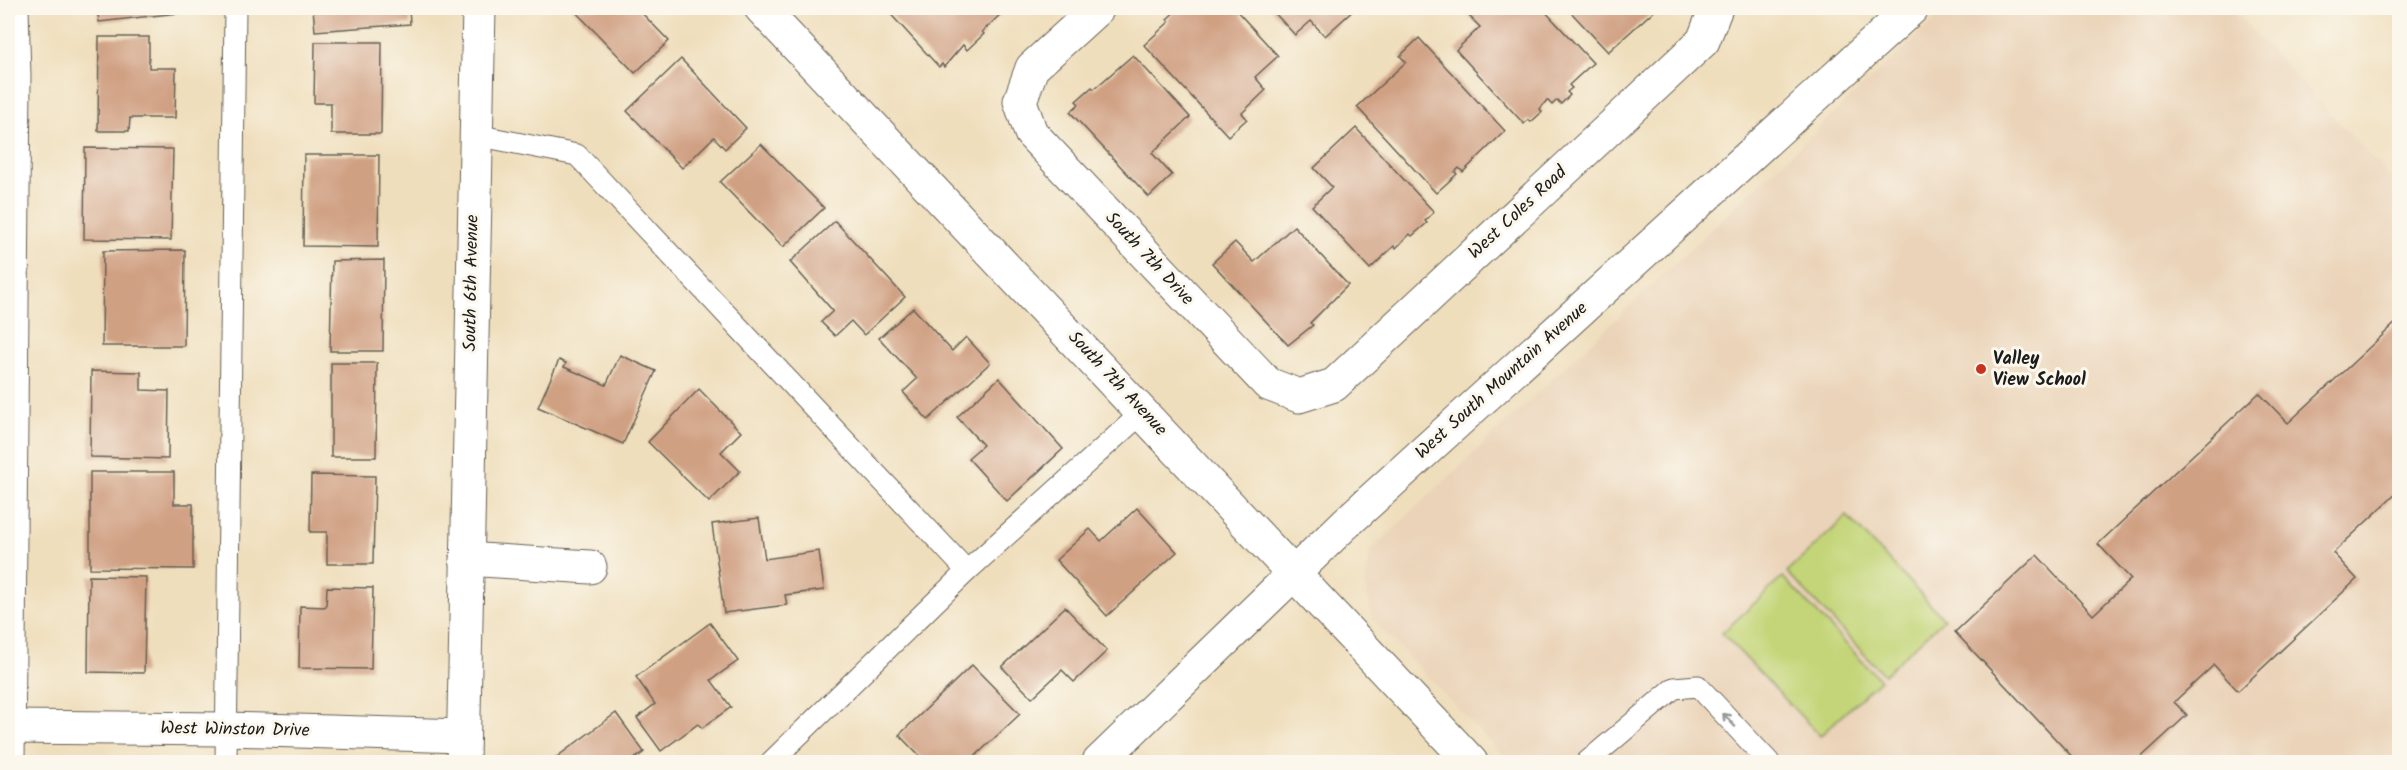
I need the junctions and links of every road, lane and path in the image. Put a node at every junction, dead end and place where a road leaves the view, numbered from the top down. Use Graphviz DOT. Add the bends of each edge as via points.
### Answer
graph roads {
  1 [pos="12,8"];
  2 [pos="235,8"];
  3 [pos="479,8"];
  4 [pos="761,8"];
  5 [pos="1098,8"];
  6 [pos="1716,8"];
  7 [pos="1912,8"];
  8 [pos="11,77"];
  9 [pos="476,135"];
  10 [pos="1299,396"];
  11 [pos="1143,412"];
  12 [pos="466,559"];
  13 [pos="590,567"];
  14 [pos="967,571"];
  15 [pos="1294,573"];
  16 [pos="8,727"];
  17 [pos="226,729"];
  18 [pos="463,749"];
  19 [pos="8,762"];
  20 [pos="226,762"];
  21 [pos="771,762"];
  22 [pos="1099,762"];
  23 [pos="1471,762"];
  24 [pos="1587,762"];
  25 [pos="1769,762"];
  1 -- 8 [label="street"];
  2 -- 17 [label="lane"];
  3 -- 9 [label="street, South 6th Avenue"];
  4 -- 11 [label="street, South 7th Avenue"];
  5 -- 10 [label="street, South 7th Drive" via="1032,69 1020,101 1031,133 1268,384"];
  6 -- 10 [label="street, West Coles Road" via="1703,41 1334,384"];
  7 -- 15 [label="street, West South Mountain Avenue"];
  8 -- 16 [label="street"];
  9 -- 12 [label="street, South 6th Avenue"];
  9 -- 14 [label="lane" via="577,155"];
  11 -- 14 [label="lane"];
  11 -- 15 [label="street, South 7th Avenue"];
  12 -- 13 [label="street"];
  12 -- 18 [label="street, South 6th Avenue"];
  14 -- 21 [label="lane"];
  15 -- 22 [label="street, West South Mountain Avenue"];
  15 -- 23 [label="street, South 7th Avenue"];
  16 -- 17 [label="street, West Winston Drive"];
  16 -- 19 [label="street"];
  17 -- 18 [label="street, West Winston Drive"];
  17 -- 20 [label="lane"];
  25 -- 24 [label="lane, one-way" via="1698,686 1674,688"];
}
